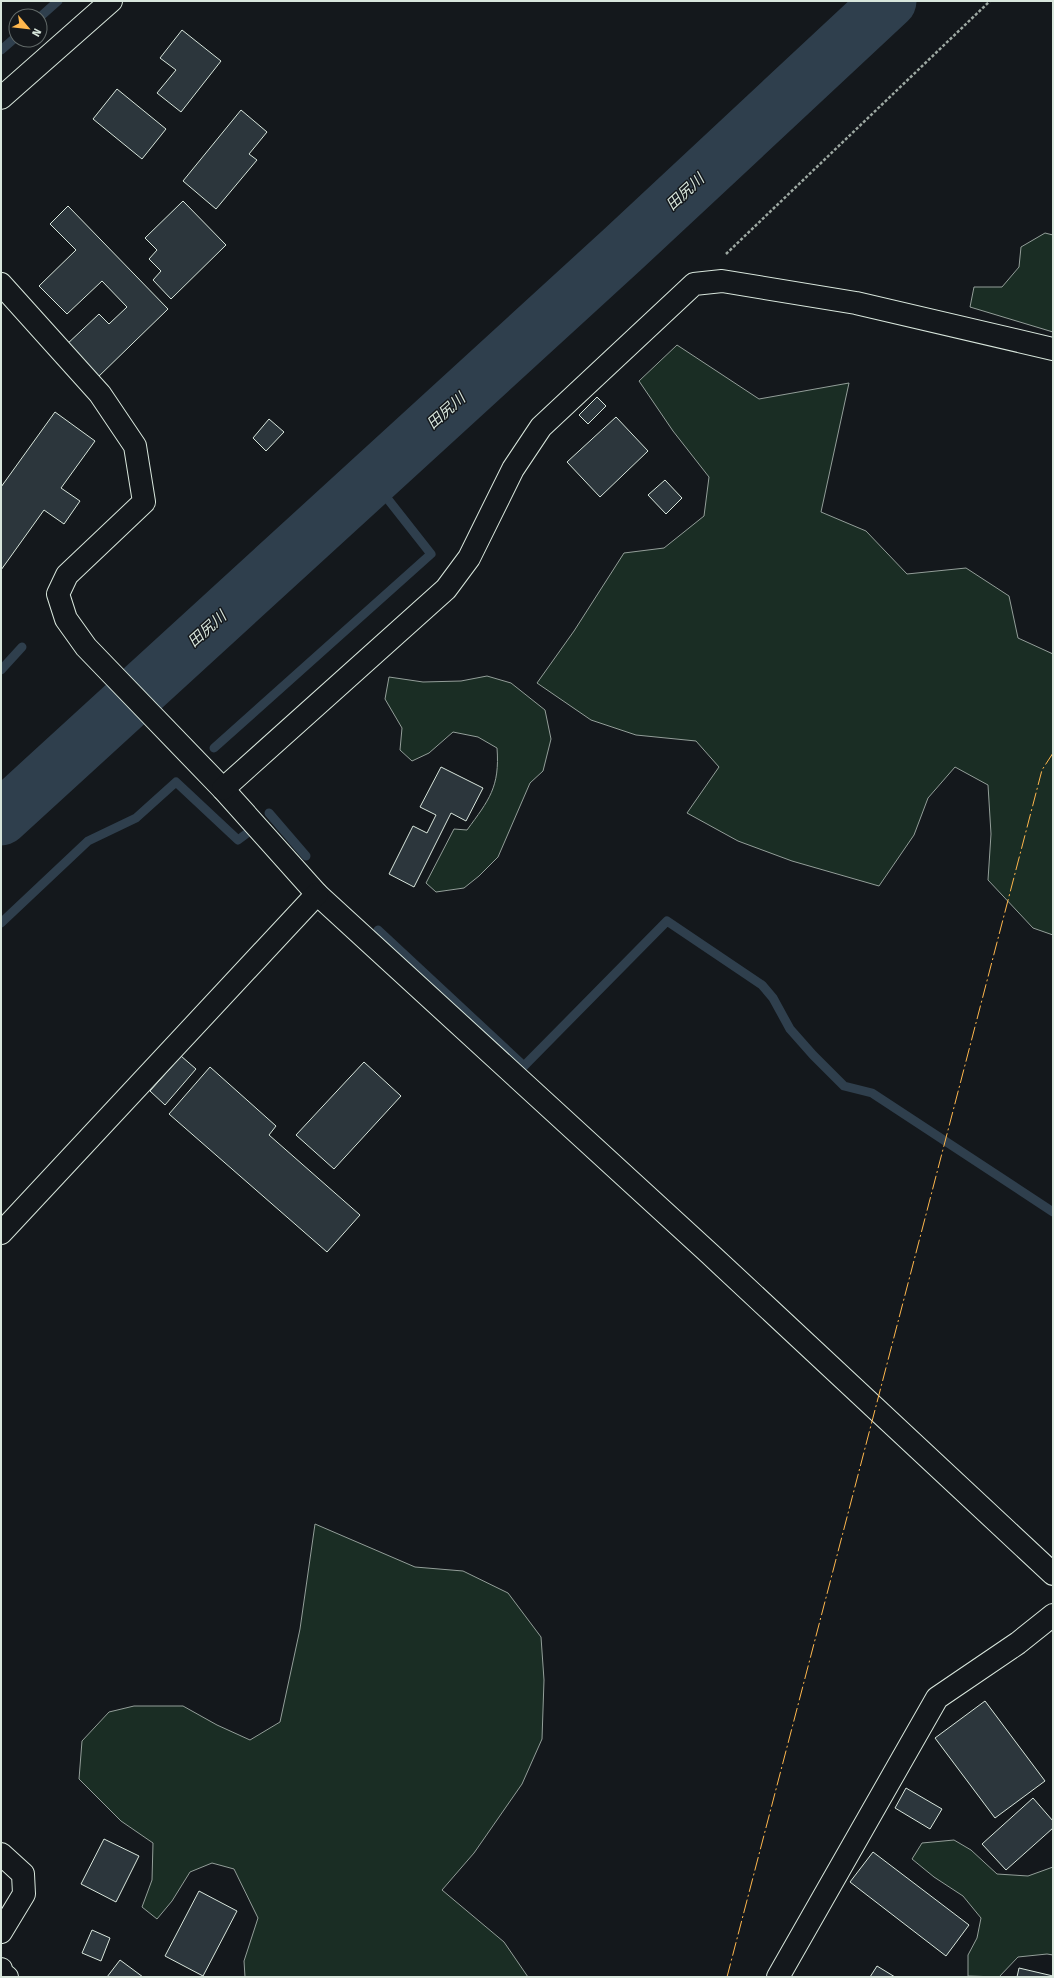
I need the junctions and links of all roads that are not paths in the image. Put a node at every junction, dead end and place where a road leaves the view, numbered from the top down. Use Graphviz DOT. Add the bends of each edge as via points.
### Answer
graph roads {
  1 [pos="111,1"];
  2 [pos="1,98"];
  3 [pos="1,284"];
  4 [pos="1053,349"];
  5 [pos="223,789"];
  6 [pos="317,894"];
  7 [pos="1,1233"];
  8 [pos="1053,1574"];
  9 [pos="1053,1615"];
  10 [pos="1,1854"];
  11 [pos="1,1932"];
  12 [pos="1,1969"];
  13 [pos="7,1977"];
  14 [pos="778,1977"];
  1 -- 2 [label="street"];
  3 -- 5 [label="street" via="100,394 135,446 144,502 67,575 58,594 66,618 86,648"];
  4 -- 5 [label="street" via="856,303 722,281 694,284 541,427 513,469 469,558 446,589"];
  5 -- 6 [label="street"];
  6 -- 7 [label="street"];
  6 -- 8 [label="street" via="710,1254"];
  9 -- 14 [label="street" via="1018,1643 937,1698"];
  10 -- 11 [label="street" via="22,1874 24,1894"];
  12 -- 13 [label="street"];
}
